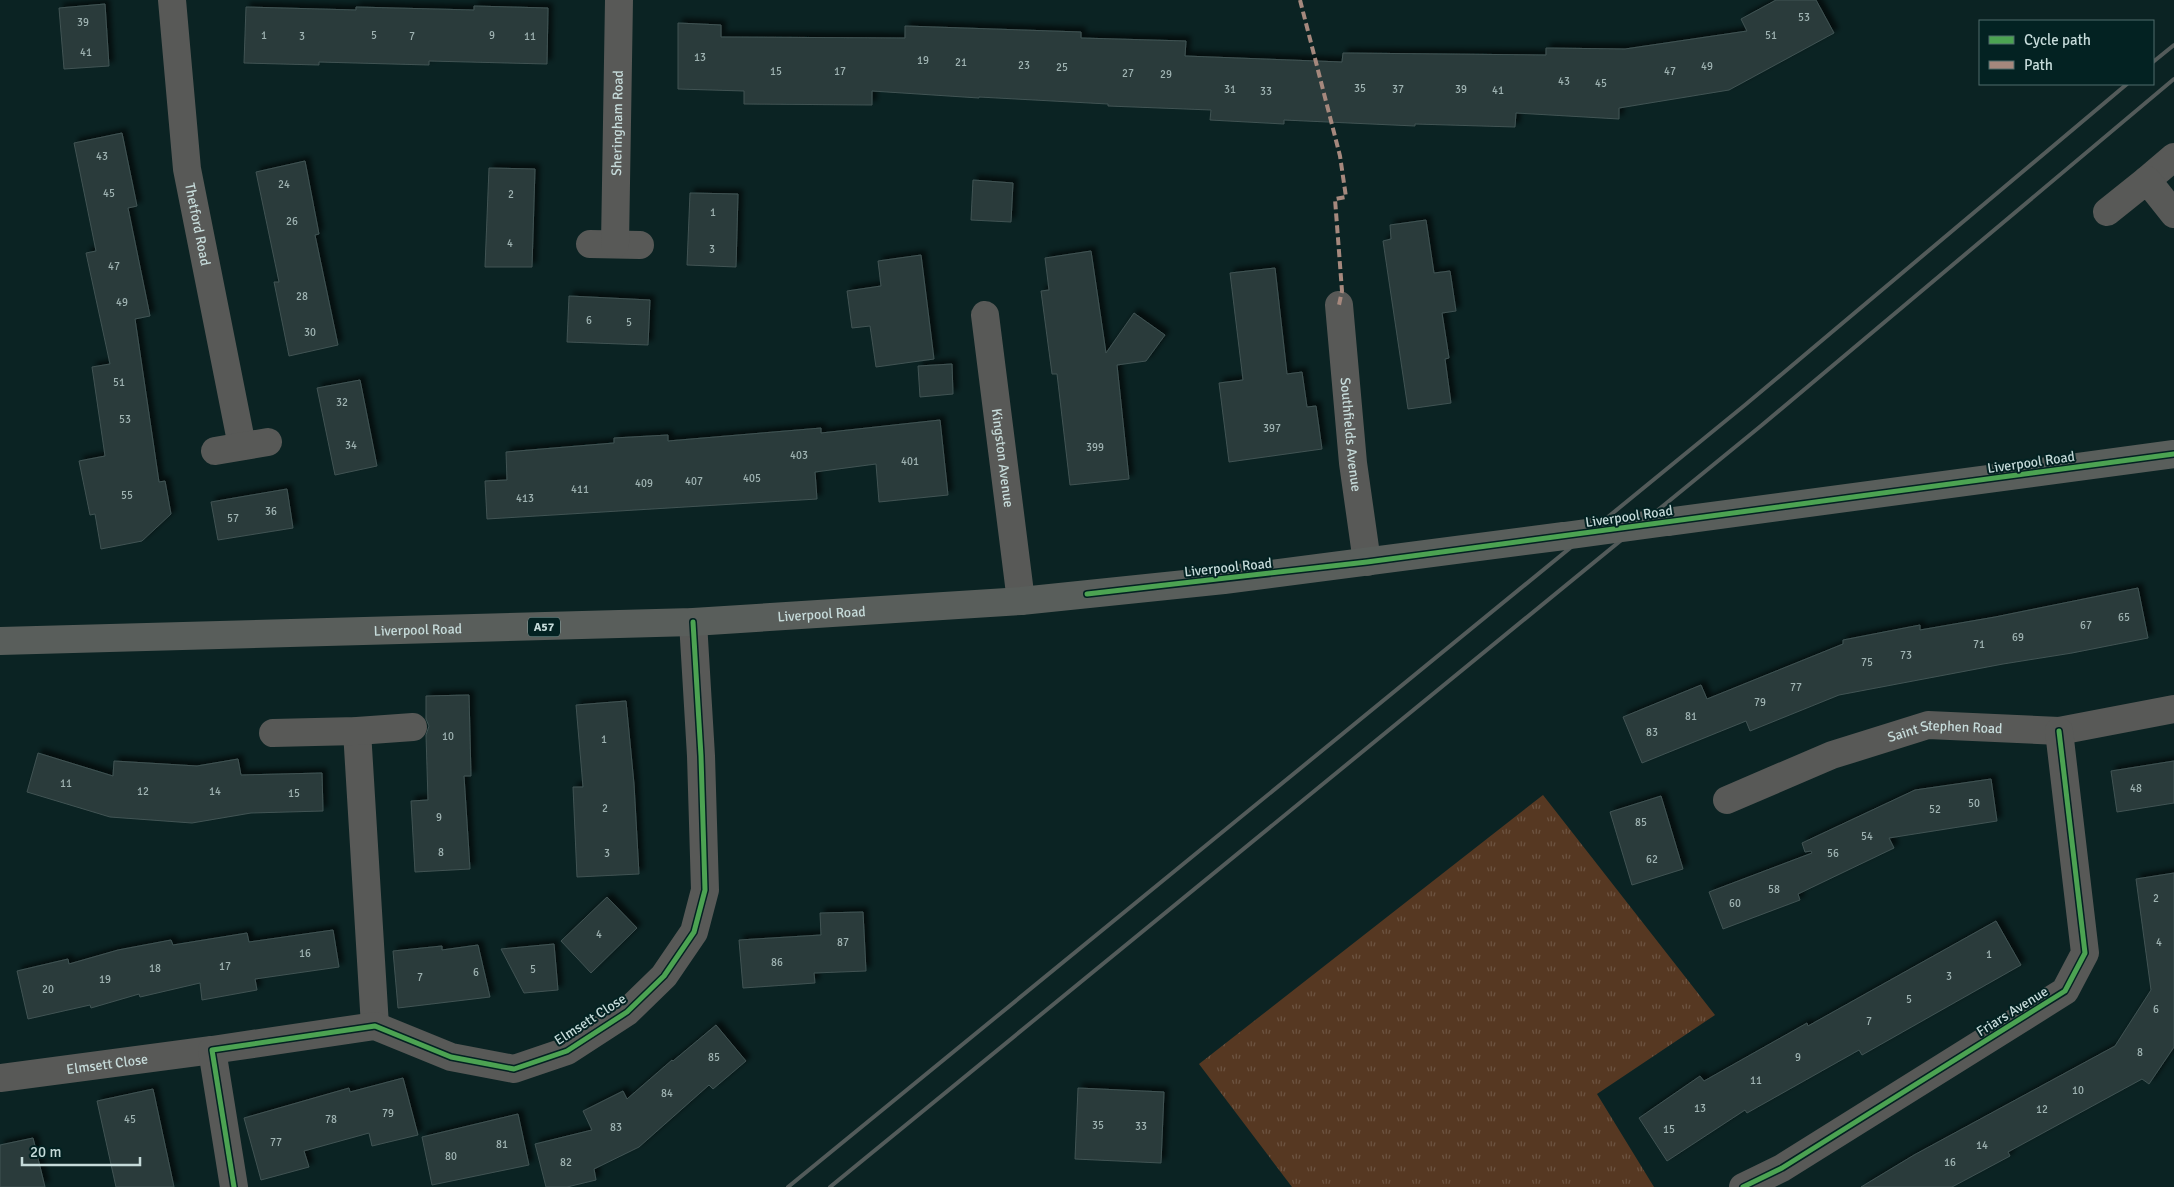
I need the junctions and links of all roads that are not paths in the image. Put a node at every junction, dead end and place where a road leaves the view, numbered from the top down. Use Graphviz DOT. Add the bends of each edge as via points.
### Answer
graph roads {
  1 [pos="172,0"];
  2 [pos="620,0"];
  3 [pos="2174,157"];
  4 [pos="2147,180"];
  5 [pos="2107,212"];
  6 [pos="2174,214"];
  7 [pos="615,244"];
  8 [pos="1340,305"];
  9 [pos="985,315"];
  10 [pos="215,450"];
  11 [pos="2174,454"];
  12 [pos="1367,562"];
  13 [pos="1021,601"];
  14 [pos="693,622"];
  15 [pos="0,641"];
  16 [pos="2174,709"];
  17 [pos="413,727"];
  18 [pos="357,731"];
  19 [pos="2059,731"];
  20 [pos="273,733"];
  21 [pos="1727,800"];
  22 [pos="375,1026"];
  23 [pos="212,1050"];
  24 [pos="0,1078"];
  25 [pos="1787,1178"];
  26 [pos="234,1187"];
  27 [pos="1743,1187"];
  1 -- 10 [label="street, Thetford Road" via="187,169 255,444"];
  2 -- 7 [label="street, Sheringham Road"];
  3 -- 4 [label="street"];
  4 -- 5 [label="street"];
  4 -- 6 [label="street"];
  8 -- 12 [label="street, Southfields Avenue" via="1353,462"];
  9 -- 13 [label="street, Kingston Avenue"];
  11 -- 12 [label="highway, Liverpool Road / A57, bridge"];
  12 -- 13 [label="highway, Liverpool Road / A57"];
  13 -- 14 [label="highway, Liverpool Road / A57"];
  14 -- 15 [label="highway, Liverpool Road / A57"];
  14 -- 22 [label="street, Elmsett Close" via="702,756 705,890 694,932 664,976 627,1012 567,1051 514,1069 451,1057"];
  16 -- 19 [label="street, Saint Stephen Road"];
  17 -- 18 [label="street"];
  18 -- 20 [label="street"];
  18 -- 22 [label="street"];
  19 -- 21 [label="street, Saint Stephen Road" via="1928,726 1832,755"];
  19 -- 25 [label="street, Friars Avenue" via="2085,953 2065,991"];
  22 -- 23 [label="street, Elmsett Close"];
  23 -- 24 [label="street, Elmsett Close"];
  23 -- 26 [label="street"];
  25 -- 27 [label="street, Friars Avenue"];
}
